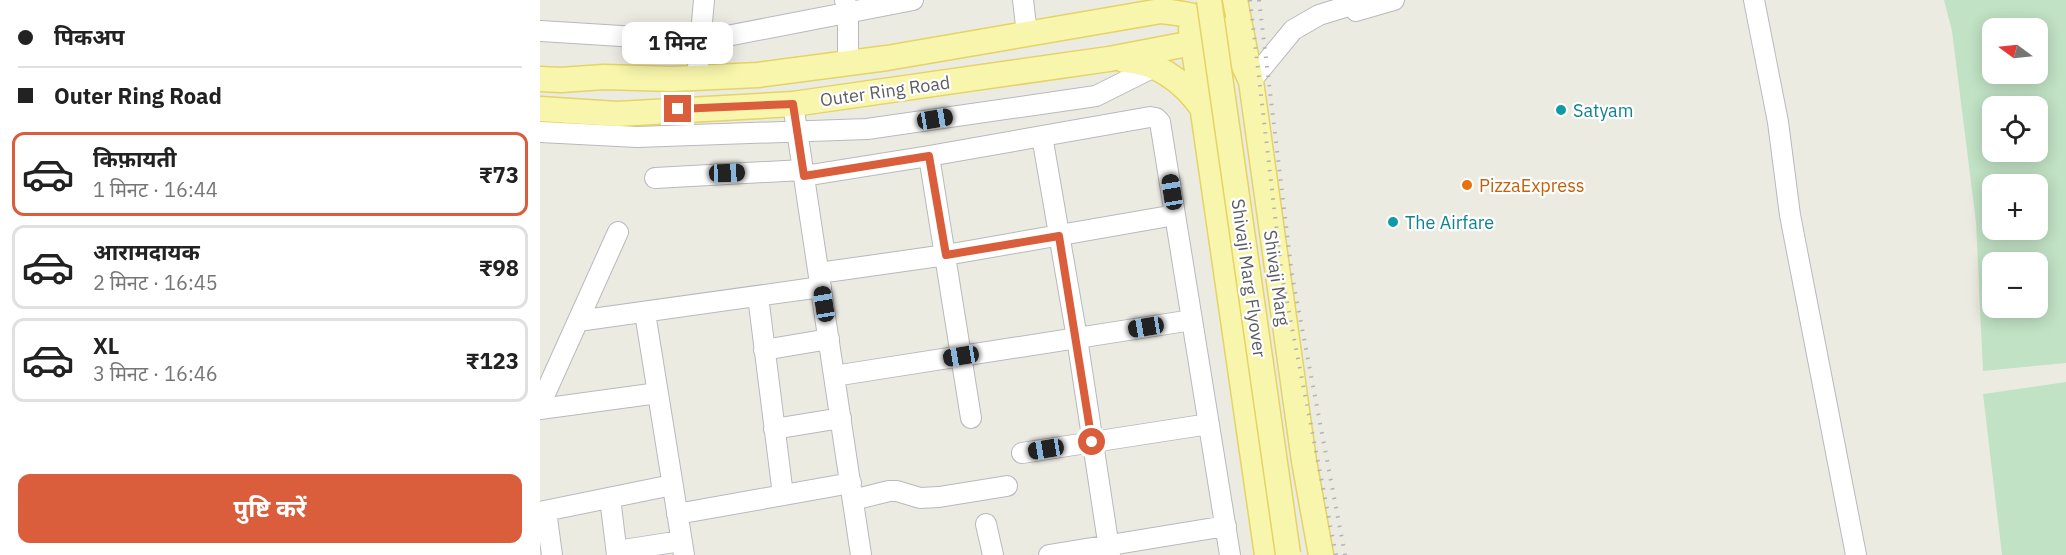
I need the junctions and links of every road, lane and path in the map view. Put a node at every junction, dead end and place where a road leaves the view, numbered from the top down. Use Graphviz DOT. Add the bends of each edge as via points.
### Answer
graph roads {
  1 [pos="704,0"];
  2 [pos="913,0"];
  3 [pos="1023,0"];
  4 [pos="1209,0"];
  5 [pos="1235,0"];
  6 [pos="1368,0"];
  7 [pos="1394,0"];
  8 [pos="1754,0"];
  9 [pos="846,6"];
  10 [pos="1188,7"];
  11 [pos="1318,8"];
  12 [pos="1123,9"];
  13 [pos="1297,28"];
  14 [pos="540,31"];
  15 [pos="1027,34"];
  16 [pos="701,41"];
  17 [pos="1194,43"];
  18 [pos="1109,60"];
  19 [pos="848,63"];
  20 [pos="540,67"];
  21 [pos="1154,67"];
  22 [pos="604,76"];
  23 [pos="540,78"];
  24 [pos="697,78"];
  25 [pos="1251,81"];
  26 [pos="793,104"];
  27 [pos="1203,109"];
  28 [pos="544,110"];
  29 [pos="797,131"];
  30 [pos="540,132"];
  31 [pos="1042,136"];
  32 [pos="1260,154"];
  33 [pos="929,156"];
  34 [pos="1211,162"];
  35 [pos="804,173"];
  36 [pos="655,178"];
  37 [pos="1175,215"];
  38 [pos="618,232"];
  39 [pos="1059,236"];
  40 [pos="946,255"];
  41 [pos="820,280"];
  42 [pos="758,296"];
  43 [pos="645,313"];
  44 [pos="1192,320"];
  45 [pos="578,321"];
  46 [pos="1077,338"];
  47 [pos="829,339"];
  48 [pos="765,350"];
  49 [pos="961,356"];
  50 [pos="834,376"];
  51 [pos="658,393"];
  52 [pos="540,407"];
  53 [pos="971,417"];
  54 [pos="840,418"];
  55 [pos="1209,424"];
  56 [pos="774,429"];
  57 [pos="1092,442"];
  58 [pos="1022,453"];
  59 [pos="672,485"];
  60 [pos="1007,486"];
  61 [pos="852,492"];
  62 [pos="783,495"];
  63 [pos="610,498"];
  64 [pos="543,512"];
  65 [pos="677,514"];
  66 [pos="986,524"];
  67 [pos="1226,526"];
  68 [pos="682,548"];
  69 [pos="1109,550"];
  70 [pos="617,553"];
  71 [pos="552,555"];
  72 [pos="861,555"];
  73 [pos="993,555"];
  74 [pos="1049,555"];
  75 [pos="1230,555"];
  76 [pos="1281,555"];
  77 [pos="1321,555"];
  78 [pos="1856,555"];
  1 -- 16 [label="street"];
  2 -- 9 [label="street"];
  3 -- 15 [label="street"];
  4 -- 76 [label="main road, Shivaji Marg Flyover, bridge"];
  5 -- 25 [label="main road, Shivaji Marg"];
  6 -- 11 [label="street"];
  7 -- 13 [label="street" via="1362,8 1330,23"];
  8 -- 78 [label="street" via="1778,122 1790,215"];
  9 -- 16 [label="street"];
  9 -- 19 [label="street"];
  10 -- 12 [label="main road, Outer Ring Road" via="1161,11"];
  10 -- 17 [label="main road"];
  10 -- 25 [label="main road, Outer Ring Road" via="1220,27 1235,45"];
  11 -- 13 [label="street"];
  12 -- 15 [label="main road, Outer Ring Road"];
  13 -- 25 [label="street"];
  14 -- 16 [label="street"];
  15 -- 19 [label="main road, Outer Ring Road"];
  16 -- 24 [label="street"];
  17 -- 18 [label="main road"];
  17 -- 27 [label="main road"];
  18 -- 21 [label="main road"];
  18 -- 26 [label="main road, Outer Ring Road"];
  19 -- 24 [label="main road, Outer Ring Road" via="758,75"];
  20 -- 22 [label="street, Outer Ring Road"];
  21 -- 27 [label="main road" via="1179,81"];
  21 -- 29 [label="street" via="1096,96 867,129"];
  22 -- 23 [label="main road, Outer Ring Road"];
  22 -- 24 [label="main road, Outer Ring Road"];
  25 -- 32 [label="main road, Shivaji Marg"];
  26 -- 28 [label="main road, Outer Ring Road" via="617,114"];
  26 -- 29 [label="street"];
  27 -- 34 [label="main road"];
  29 -- 30 [label="street" via="637,137"];
  29 -- 35 [label="street"];
  31 -- 33 [label="street"];
  31 -- 37 [label="street" via="1156,118 1160,122"];
  31 -- 39 [label="street"];
  32 -- 34 [label="main road" via="1248,136 1228,134 1212,148"];
  32 -- 77 [label="main road, Shivaji Marg"];
  33 -- 35 [label="street"];
  33 -- 40 [label="street"];
  34 -- 76 [label="main road"];
  35 -- 36 [label="street"];
  35 -- 41 [label="street"];
  37 -- 39 [label="street"];
  37 -- 44 [label="street"];
  38 -- 45 [label="street"];
  39 -- 40 [label="street"];
  39 -- 46 [label="street"];
  40 -- 41 [label="street"];
  40 -- 49 [label="street"];
  41 -- 42 [label="street"];
  41 -- 47 [label="street"];
  42 -- 43 [label="street"];
  42 -- 48 [label="street"];
  43 -- 45 [label="street"];
  43 -- 51 [label="street"];
  44 -- 46 [label="street"];
  44 -- 55 [label="street"];
  45 -- 52 [label="street"];
  46 -- 49 [label="street"];
  46 -- 57 [label="street"];
  47 -- 48 [label="street"];
  47 -- 50 [label="street"];
  48 -- 56 [label="street"];
  49 -- 50 [label="street"];
  49 -- 53 [label="street"];
  50 -- 54 [label="street"];
  51 -- 52 [label="street"];
  51 -- 59 [label="street"];
  54 -- 56 [label="street"];
  54 -- 61 [label="street"];
  55 -- 57 [label="street"];
  55 -- 67 [label="street"];
  56 -- 62 [label="street"];
  57 -- 58 [label="street"];
  57 -- 69 [label="street"];
  59 -- 63 [label="street"];
  59 -- 65 [label="street"];
  60 -- 61 [label="street" via="920,498 897,490"];
  61 -- 62 [label="street"];
  61 -- 72 [label="street"];
  62 -- 65 [label="street"];
  63 -- 64 [label="street"];
  63 -- 70 [label="street"];
  64 -- 71 [label="street"];
  65 -- 68 [label="street"];
  66 -- 73 [label="street"];
  67 -- 69 [label="street"];
  67 -- 75 [label="street"];
  68 -- 70 [label="street"];
  69 -- 74 [label="street"];
}
